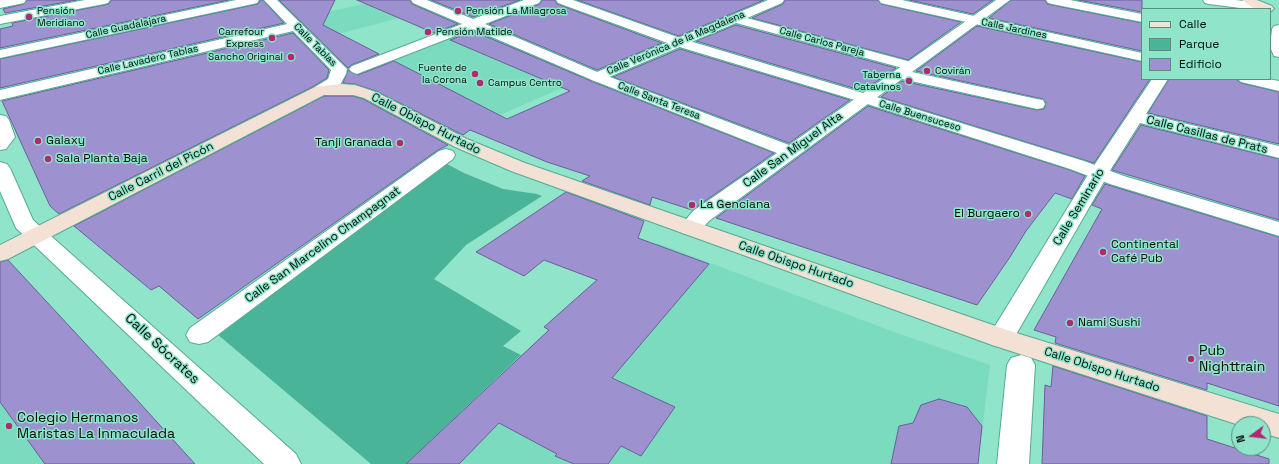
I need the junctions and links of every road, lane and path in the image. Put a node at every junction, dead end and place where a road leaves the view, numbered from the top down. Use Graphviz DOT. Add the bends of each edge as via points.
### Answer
graph roads {
  1 [pos="20,0"];
  2 [pos="104,0"];
  3 [pos="253,0"];
  4 [pos="270,0"];
  5 [pos="417,0"];
  6 [pos="535,0"];
  7 [pos="562,0"];
  8 [pos="748,0"];
  9 [pos="885,0"];
  10 [pos="1004,0"];
  11 [pos="1052,0"];
  12 [pos="1209,0"];
  13 [pos="1248,0"];
  14 [pos="772,2"];
  15 [pos="0,4"];
  16 [pos="1266,8"];
  17 [pos="734,18"];
  18 [pos="1141,18"];
  19 [pos="0,20"];
  20 [pos="975,20"];
  21 [pos="473,24"];
  22 [pos="296,26"];
  23 [pos="1279,29"];
  24 [pos="678,42"];
  25 [pos="1275,47"];
  26 [pos="0,54"];
  27 [pos="1141,56"];
  28 [pos="357,69"];
  29 [pos="904,70"];
  30 [pos="597,77"];
  31 [pos="1159,80"];
  32 [pos="1251,80"];
  33 [pos="1279,86"];
  34 [pos="321,90"];
  35 [pos="0,95"];
  36 [pos="864,98"];
  37 [pos="1037,104"];
  38 [pos="1136,117"];
  39 [pos="0,120"];
  40 [pos="2,140"];
  41 [pos="791,152"];
  42 [pos="1279,152"];
  43 [pos="446,155"];
  44 [pos="0,168"];
  45 [pos="1099,173"];
  46 [pos="690,228"];
  47 [pos="1279,230"];
  48 [pos="38,235"];
  49 [pos="0,254"];
  50 [pos="199,335"];
  51 [pos="1001,338"];
  52 [pos="1021,365"];
  53 [pos="1279,426"];
  54 [pos="285,464"];
  55 [pos="1013,464"];
  1 -- 15 [label="street"];
  2 -- 19 [label="street"];
  3 -- 26 [label="street, Calle Guadalajara"];
  4 -- 22 [label="street, Calle Tablas"];
  5 -- 21 [label="street, Calle Santa Teresa"];
  6 -- 21 [label="street"];
  7 -- 24 [label="street, Calle Buensuceso"];
  8 -- 14 [label="street"];
  9 -- 20 [label="street, Calle Jardines"];
  10 -- 20 [label="street, Calle San Miguel Alta"];
  11 -- 18 [label="street"];
  12 -- 16 [label="street"];
  13 -- 16 [label="main road"];
  14 -- 17 [label="street, Calle Verónica de la Magdalena"];
  17 -- 24 [label="street, Calle Verónica de la Magdalena"];
  17 -- 29 [label="street, Calle Carlos Pareja"];
  20 -- 27 [label="street, Calle Jardines"];
  20 -- 29 [label="street, Calle San Miguel Alta"];
  21 -- 28 [label="street"];
  21 -- 30 [label="street, Calle Santa Teresa"];
  22 -- 34 [label="street, Calle Tablas" via="339,69 334,82"];
  22 -- 35 [label="street, Calle Lavadero Tablas"];
  23 -- 25 [label="street"];
  24 -- 30 [label="street, Calle Verónica de la Magdalena"];
  24 -- 36 [label="street, Calle Buensuceso"];
  29 -- 36 [label="street, Calle San Miguel Alta"];
  29 -- 37 [label="street"];
  30 -- 41 [label="street, Calle Santa Teresa"];
  31 -- 38 [label="street, Calle Seminario"];
  32 -- 33 [label="street"];
  34 -- 46 [label="main road, Calle Obispo Hurtado" via="355,90 370,95 468,146 518,167"];
  34 -- 48 [label="main road, Calle Carril del Picón"];
  36 -- 41 [label="street, Calle San Miguel Alta"];
  36 -- 45 [label="street, Calle Buensuceso"];
  38 -- 42 [label="street, Calle Casillas de Prats"];
  38 -- 45 [label="street, Calle Seminario"];
  39 -- 40 [label="street"];
  41 -- 46 [label="street, Calle San Miguel Alta" via="701,216"];
  43 -- 50 [label="street, Calle San Marcelino Champagnat"];
  44 -- 48 [label="street, Calle Sócrates" via="24,223"];
  45 -- 47 [label="street, Calle Buensuceso"];
  45 -- 51 [label="street, Calle Seminario"];
  46 -- 51 [label="main road, Calle Obispo Hurtado"];
  48 -- 49 [label="main road, Calle Carril del Picón"];
  48 -- 54 [label="street, Calle Sócrates"];
  51 -- 53 [label="main road, Calle Obispo Hurtado"];
  52 -- 55 [label="street"];
}
